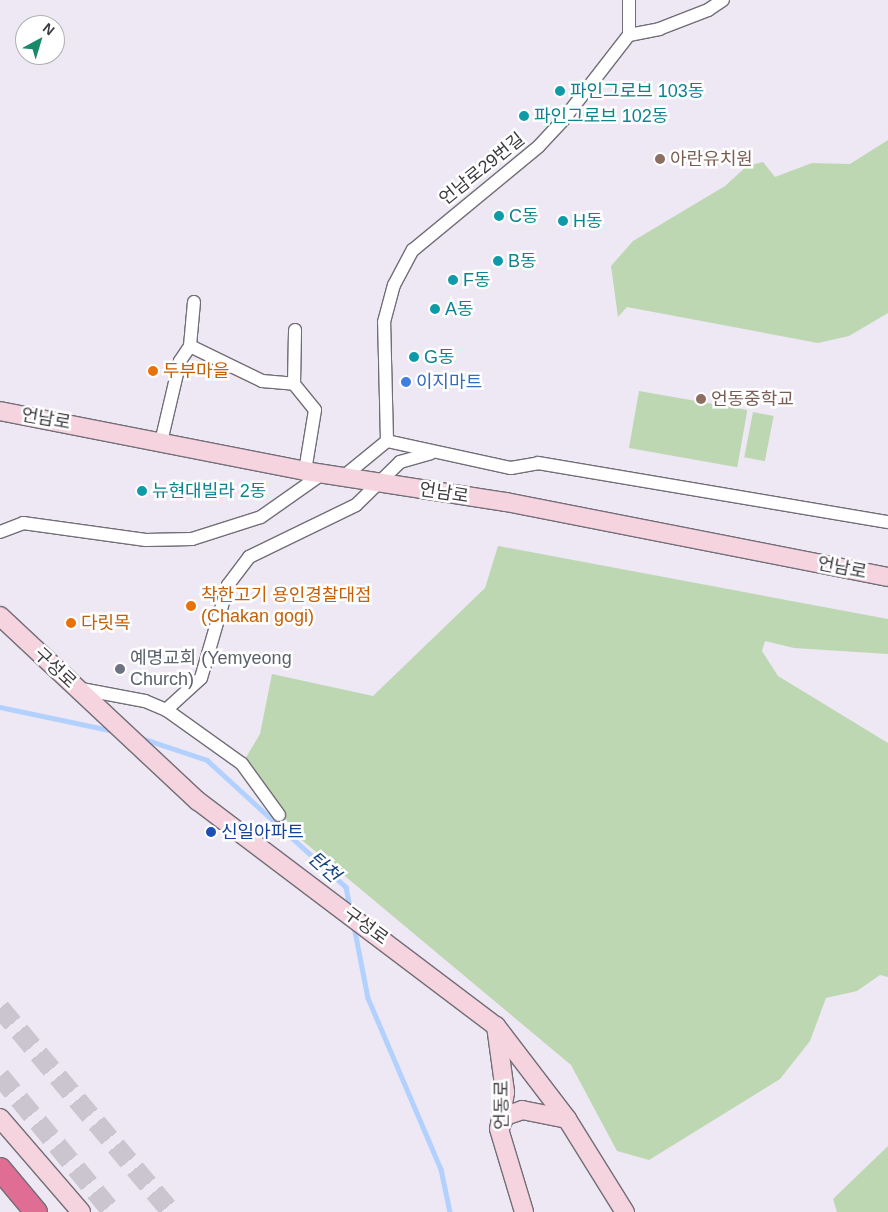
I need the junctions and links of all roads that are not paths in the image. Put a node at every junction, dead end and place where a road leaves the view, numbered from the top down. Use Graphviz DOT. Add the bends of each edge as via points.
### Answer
graph roads {
  1 [pos="629,0"];
  2 [pos="723,0"];
  3 [pos="629,35"];
  4 [pos="194,302"];
  5 [pos="295,330"];
  6 [pos="190,346"];
  7 [pos="294,384"];
  8 [pos="0,411"];
  9 [pos="387,441"];
  10 [pos="161,442"];
  11 [pos="438,452"];
  12 [pos="314,473"];
  13 [pos="343,477"];
  14 [pos="377,483"];
  15 [pos="888,522"];
  16 [pos="0,532"];
  17 [pos="888,577"];
  18 [pos="0,616"];
  19 [pos="76,688"];
  20 [pos="166,710"];
  21 [pos="279,815"];
  22 [pos="496,1026"];
  23 [pos="0,1118"];
  24 [pos="567,1119"];
  25 [pos="499,1129"];
  26 [pos="0,1169"];
  27 [pos="36,1212"];
  28 [pos="81,1212"];
  29 [pos="524,1212"];
  30 [pos="625,1212"];
  1 -- 3 [label="street"];
  2 -- 3 [label="street" via="708,10 659,29"];
  3 -- 9 [label="street, 언남로29번길" via="547,138 427,236 401,269 387,304 384,322"];
  4 -- 6 [label="street"];
  5 -- 7 [label="street"];
  6 -- 7 [label="street" via="262,381"];
  6 -- 10 [label="street" via="180,361"];
  7 -- 12 [label="street" via="314,410"];
  8 -- 10 [label="main road, 언남로"];
  9 -- 11 [label="street"];
  9 -- 13 [label="street"];
  10 -- 12 [label="main road, 언남로"];
  11 -- 14 [label="street" via="400,462"];
  11 -- 15 [label="street" via="511,468 538,463"];
  12 -- 13 [label="main road, 언남로"];
  12 -- 16 [label="street" via="261,517 192,539 146,540 23,523"];
  13 -- 14 [label="main road, 언남로"];
  14 -- 17 [label="main road, 언남로" via="506,502"];
  14 -- 20 [label="street" via="356,505 249,558 228,585 201,678"];
  18 -- 19 [label="main road, 구성로"];
  19 -- 20 [label="street" via="146,701"];
  19 -- 22 [label="main road, 구성로" via="198,801"];
  20 -- 21 [label="street" via="242,764"];
  22 -- 24 [label="main road, 구성로"];
  22 -- 25 [label="main road, 언동로" via="505,1092"];
  23 -- 28 [label="main road"];
  24 -- 25 [label="main road" via="522,1110 505,1116"];
  24 -- 30 [label="main road, 구성로"];
  25 -- 29 [label="main road, 언동로"];
  26 -- 27 [label="highway"];
}
